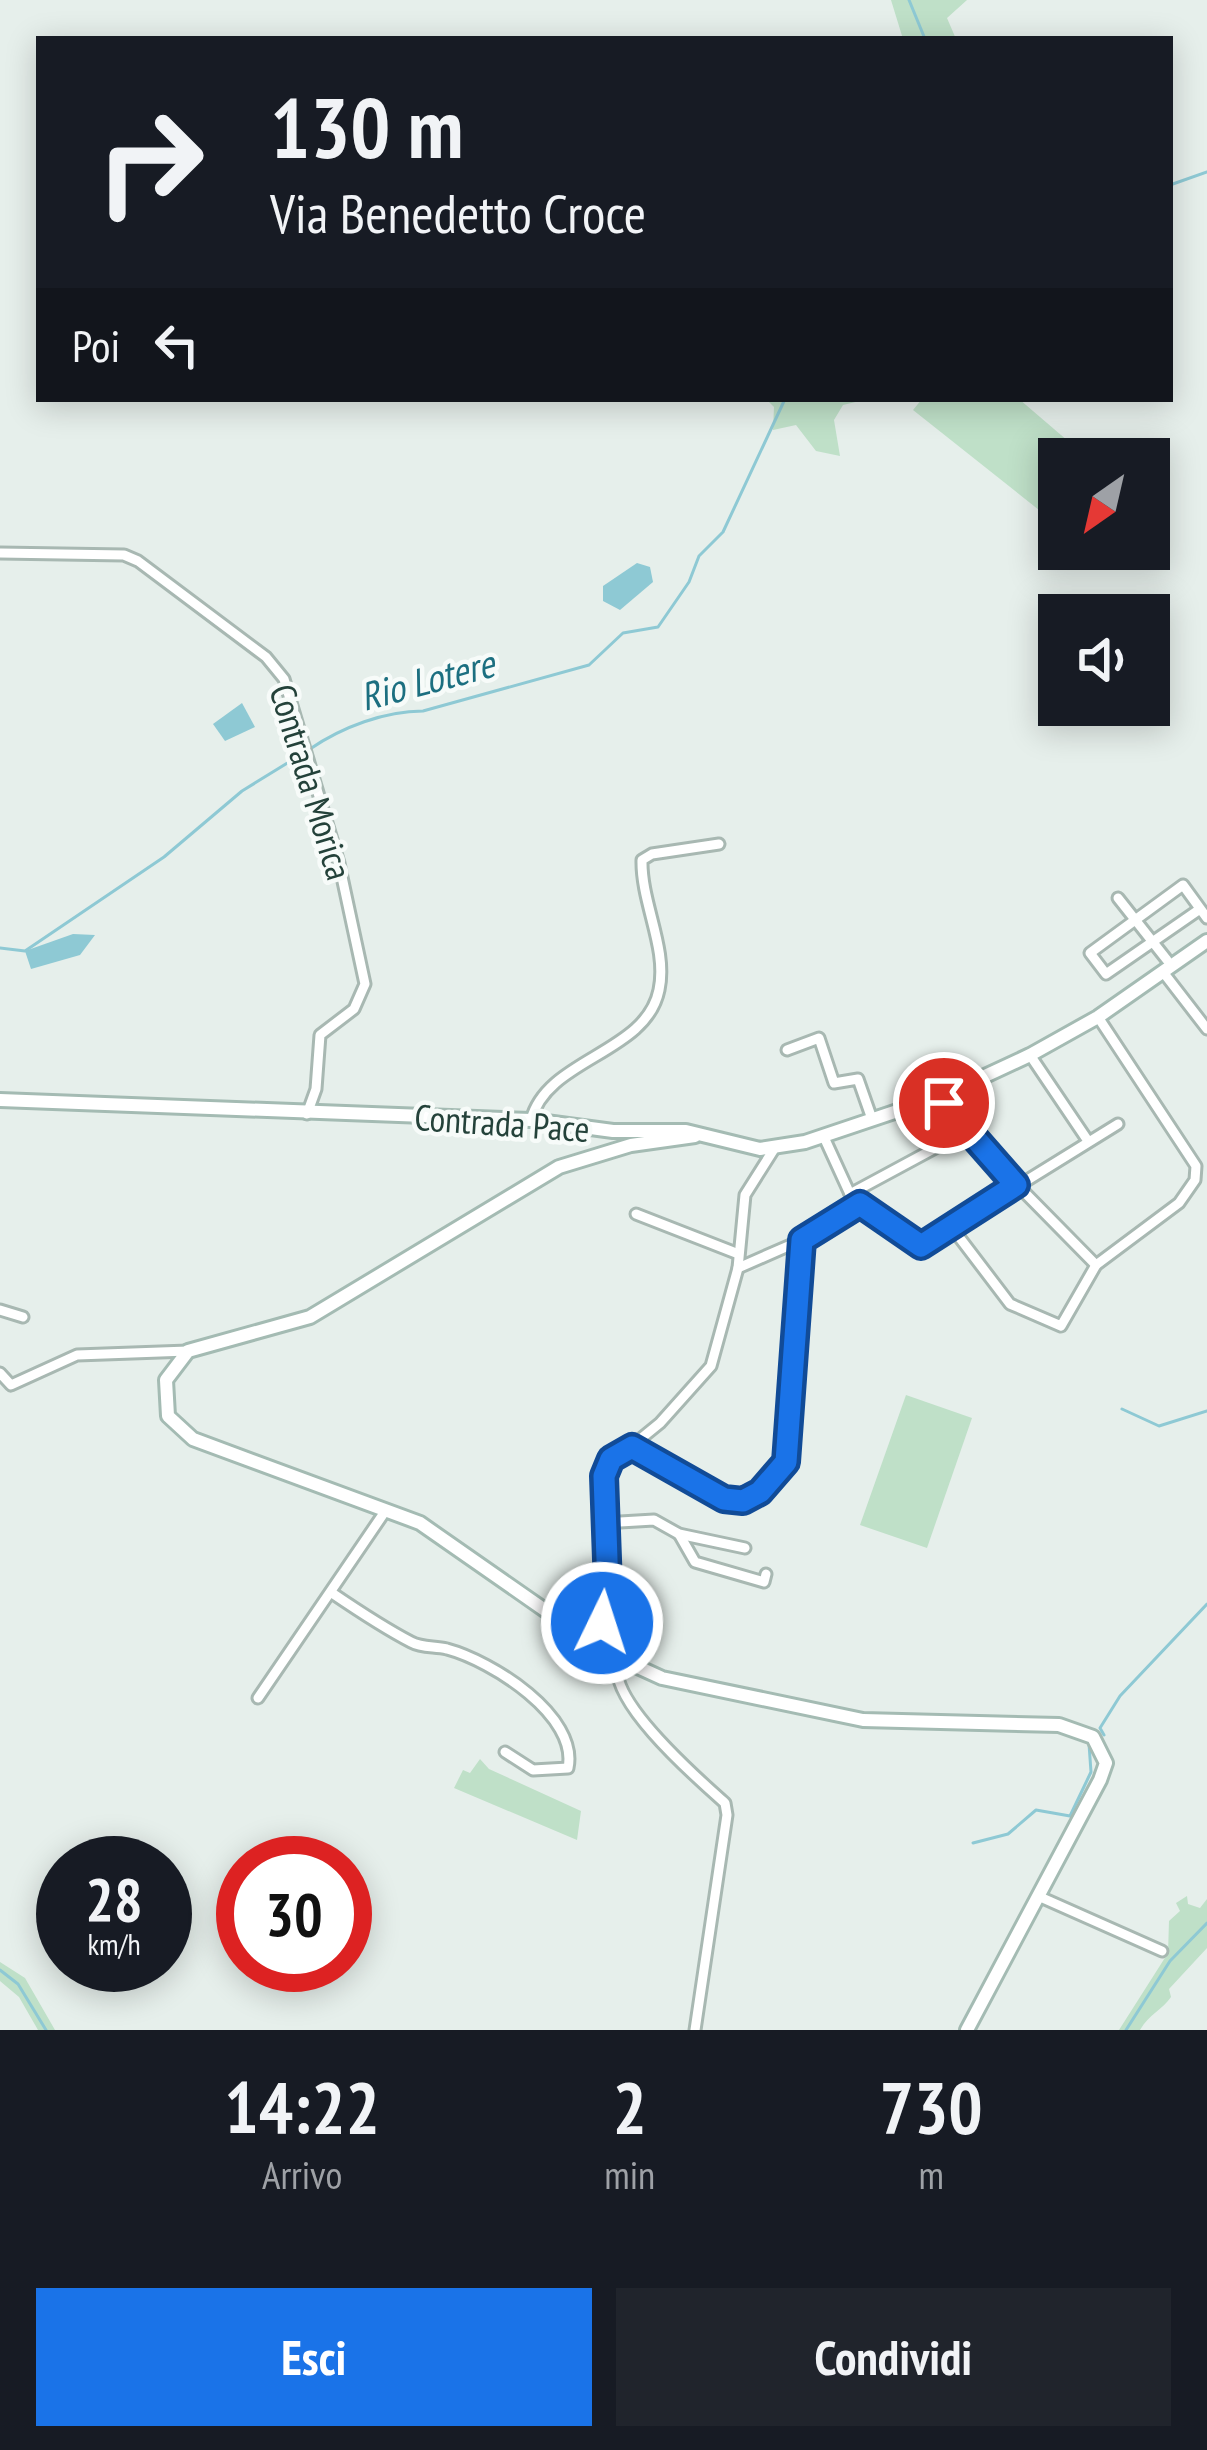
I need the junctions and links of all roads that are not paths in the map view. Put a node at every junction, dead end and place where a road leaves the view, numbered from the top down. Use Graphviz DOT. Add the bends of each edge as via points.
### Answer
graph roads {
  1 [pos="0,553"];
  2 [pos="719,844"];
  3 [pos="1118,898"];
  4 [pos="1204,914"];
  5 [pos="1136,920"];
  6 [pos="1207,941"];
  7 [pos="1153,942"];
  8 [pos="1165,966"];
  9 [pos="1098,1017"];
  10 [pos="1207,1029"];
  11 [pos="787,1050"];
  12 [pos="1030,1055"];
  13 [pos="942,1096"];
  14 [pos="0,1100"];
  15 [pos="307,1114"];
  16 [pos="872,1119"];
  17 [pos="531,1120"];
  18 [pos="1118,1124"];
  19 [pos="965,1132"];
  20 [pos="823,1135"];
  21 [pos="695,1136"];
  22 [pos="1088,1141"];
  23 [pos="774,1149"];
  24 [pos="1016,1185"];
  25 [pos="850,1194"];
  26 [pos="860,1204"];
  27 [pos="635,1214"];
  28 [pos="953,1229"];
  29 [pos="802,1240"];
  30 [pos="736,1253"];
  31 [pos="1096,1265"];
  32 [pos="737,1268"];
  33 [pos="0,1310"];
  34 [pos="23,1317"];
  35 [pos="188,1352"];
  36 [pos="0,1373"];
  37 [pos="632,1447"];
  38 [pos="386,1510"];
  39 [pos="603,1523"];
  40 [pos="679,1534"];
  41 [pos="745,1548"];
  42 [pos="766,1574"];
  43 [pos="332,1593"];
  44 [pos="593,1643"];
  45 [pos="619,1660"];
  46 [pos="259,1698"];
  47 [pos="505,1752"];
  48 [pos="1038,1896"];
  49 [pos="1162,1951"];
  50 [pos="695,2030"];
  51 [pos="967,2030"];
  1 -- 15 [label="street, Contrada Morica" via="138,561 284,679 339,862 365,984 354,1009 320,1035"];
  2 -- 17 [label="street" via="642,860 658,994 634,1028 544,1091"];
  3 -- 5 [label="street"];
  4 -- 5 [label="street" via="1183,884"];
  4 -- 7 [label="street"];
  5 -- 7 [label="street"];
  5 -- 7 [label="street" via="1090,953 1106,974"];
  6 -- 8 [label="main road"];
  7 -- 8 [label="street"];
  8 -- 9 [label="main road"];
  8 -- 10 [label="street"];
  9 -- 12 [label="main road"];
  9 -- 31 [label="street" via="1196,1174 1179,1203"];
  11 -- 16 [label="street" via="819,1039 834,1083 859,1079"];
  12 -- 13 [label="main road"];
  12 -- 22 [label="street"];
  13 -- 16 [label="main road"];
  13 -- 19 [label="street"];
  14 -- 15 [label="main road, Contrada Pace"];
  15 -- 17 [label="main road, Contrada Pace"];
  16 -- 20 [label="main road"];
  17 -- 21 [label="main road, Contrada Pace"];
  18 -- 22 [label="street"];
  19 -- 24 [label="street"];
  19 -- 25 [label="street"];
  20 -- 23 [label="main road"];
  20 -- 25 [label="street"];
  21 -- 23 [label="main road"];
  21 -- 35 [label="main road" via="559,1167 310,1317"];
  22 -- 24 [label="street"];
  23 -- 30 [label="street" via="747,1190"];
  24 -- 28 [label="street"];
  24 -- 31 [label="street"];
  25 -- 26 [label="street"];
  26 -- 28 [label="street" via="921,1246"];
  26 -- 29 [label="street"];
  27 -- 30 [label="street"];
  28 -- 31 [label="street" via="1010,1304 1055,1326 1064,1324"];
  29 -- 32 [label="street"];
  29 -- 37 [label="street" via="786,1462 743,1501 724,1499"];
  30 -- 32 [label="street"];
  32 -- 37 [label="street" via="705,1376"];
  33 -- 34 [label="street"];
  35 -- 36 [label="street" via="77,1355 10,1384"];
  35 -- 38 [label="main road" via="164,1390 177,1430"];
  37 -- 39 [label="street" via="606,1467"];
  38 -- 43 [label="street"];
  38 -- 44 [label="main road" via="444,1536"];
  39 -- 40 [label="street" via="654,1520"];
  39 -- 44 [label="street" via="608,1587"];
  40 -- 41 [label="street"];
  40 -- 42 [label="street" via="695,1562 764,1582"];
  43 -- 46 [label="street"];
  43 -- 47 [label="street" via="416,1645 448,1649 508,1675 572,1749 568,1768 533,1770"];
  44 -- 45 [label="main road"];
  45 -- 48 [label="main road" via="662,1678 863,1720 1084,1730 1106,1763"];
  45 -- 50 [label="street" via="616,1680 635,1713 725,1803 728,1831"];
  48 -- 49 [label="street"];
  48 -- 51 [label="main road"];
}
